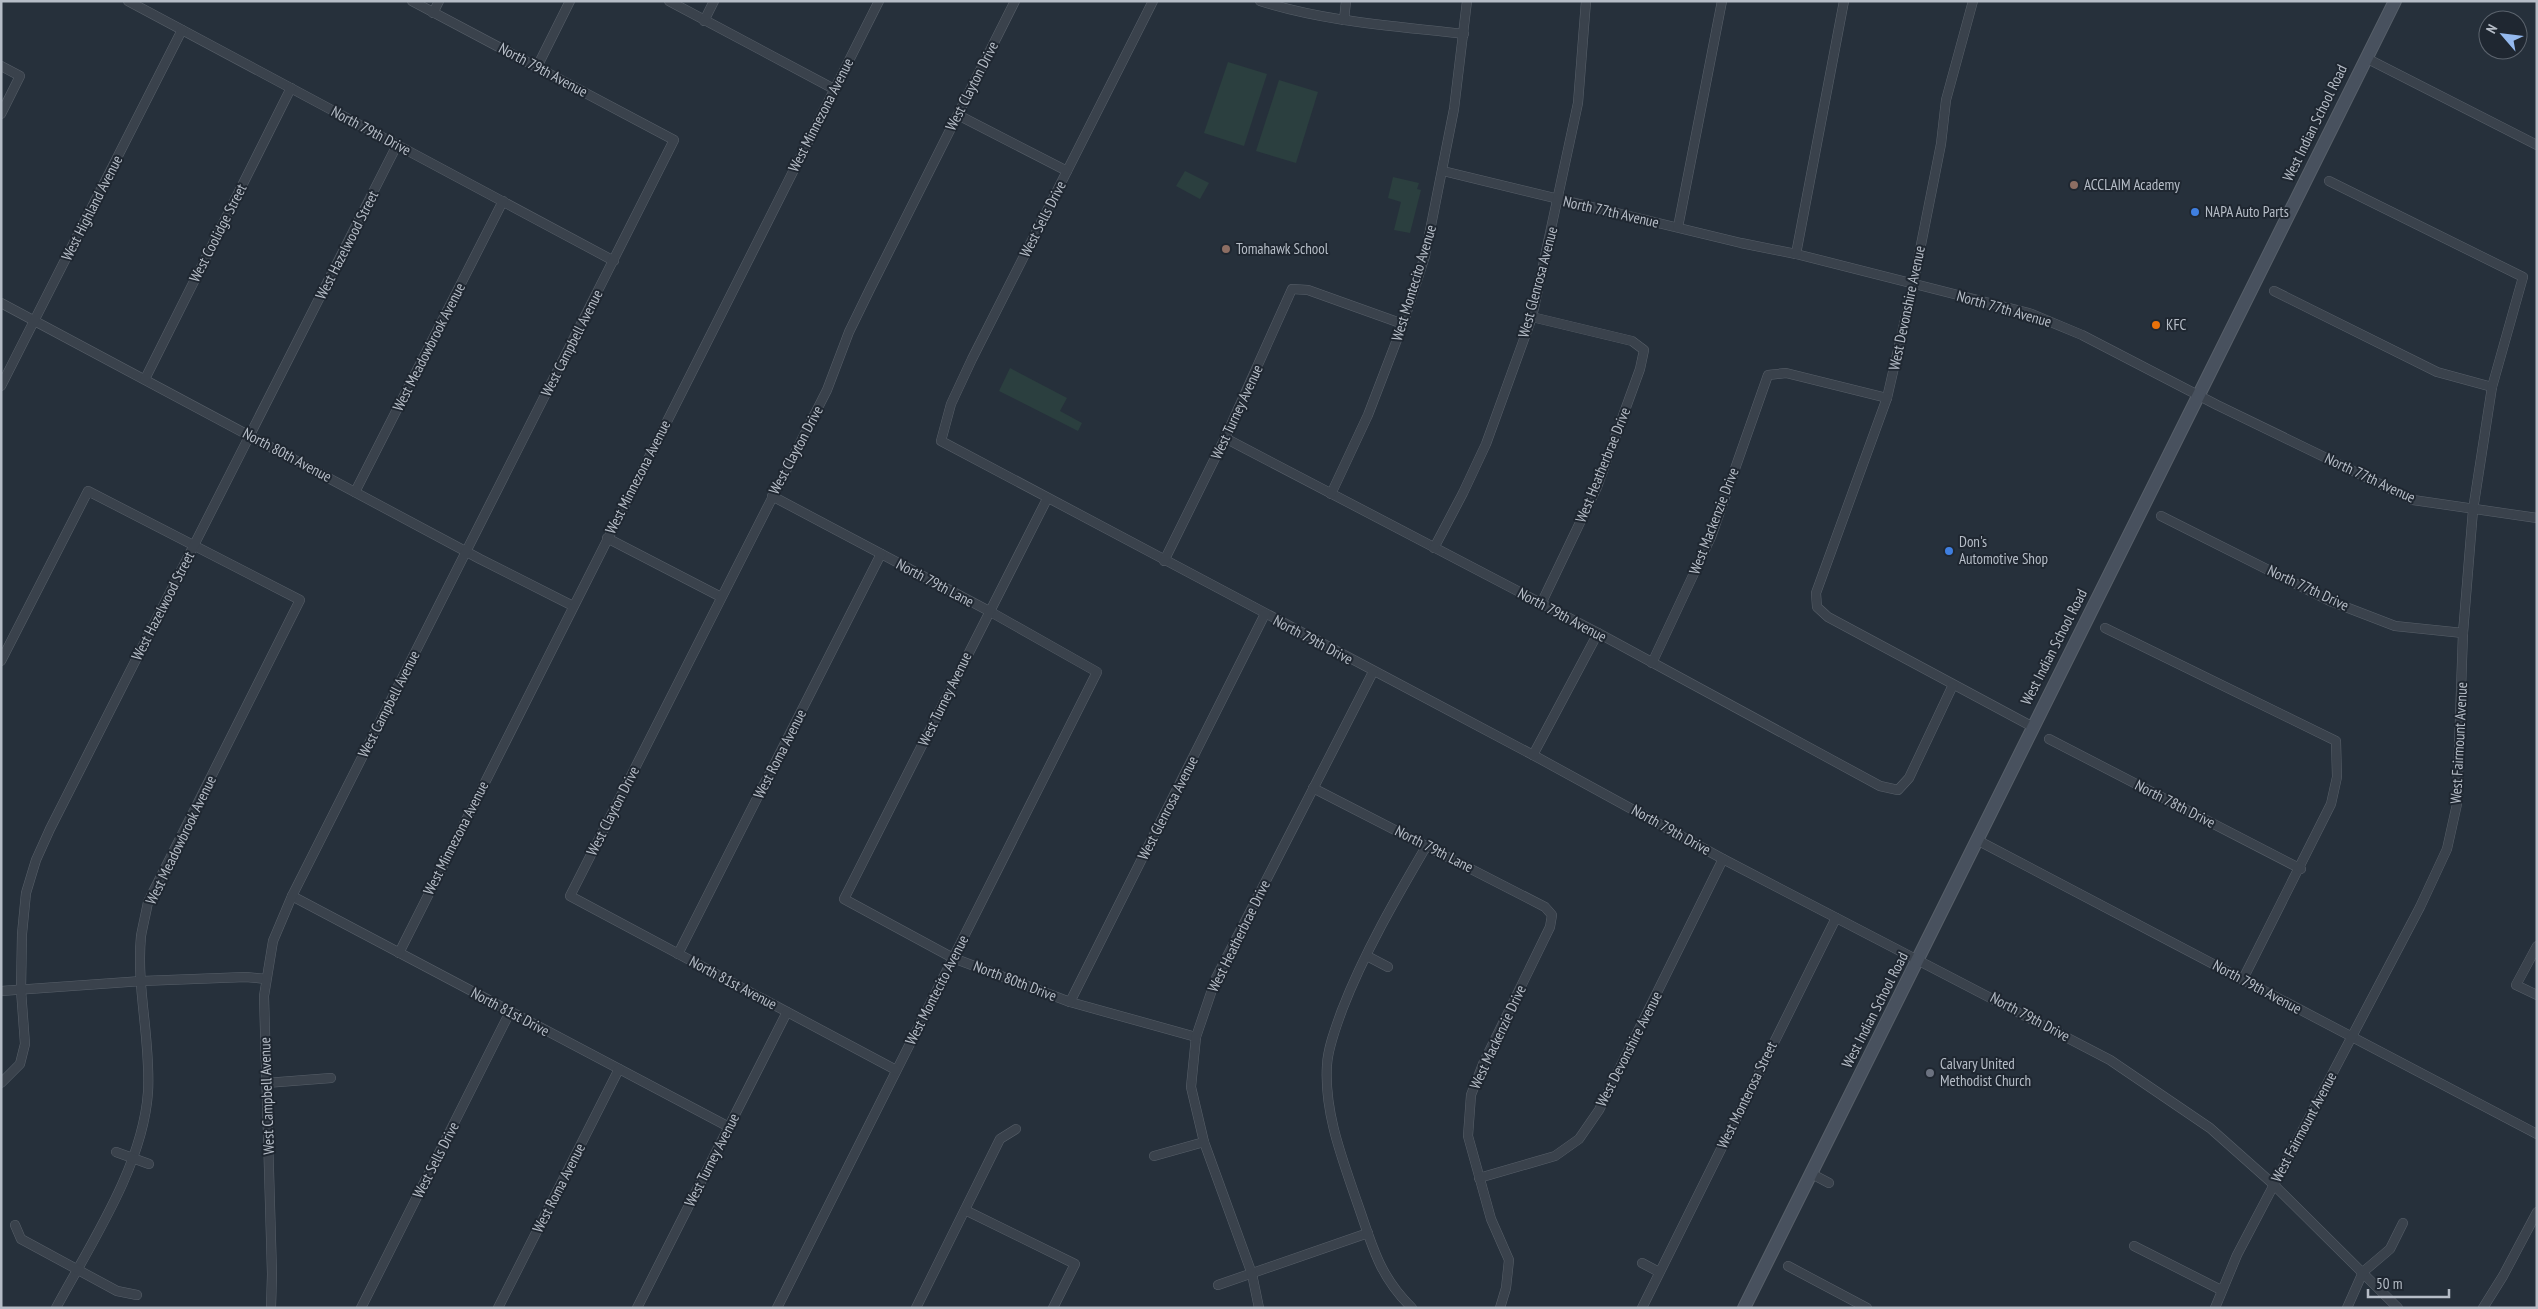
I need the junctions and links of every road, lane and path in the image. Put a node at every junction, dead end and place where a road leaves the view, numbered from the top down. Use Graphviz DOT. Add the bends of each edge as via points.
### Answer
graph roads {
  1 [pos="128,1"];
  2 [pos="412,1"];
  3 [pos="439,1"];
  4 [pos="570,1"];
  5 [pos="668,1"];
  6 [pos="714,1"];
  7 [pos="879,1"];
  8 [pos="1015,1"];
  9 [pos="1153,1"];
  10 [pos="1260,1"];
  11 [pos="1346,1"];
  12 [pos="1467,1"];
  13 [pos="1586,1"];
  14 [pos="1722,1"];
  15 [pos="1844,1"];
  16 [pos="1974,1"];
  17 [pos="2395,1"];
  18 [pos="433,13"];
  19 [pos="704,20"];
  20 [pos="1344,20"];
  21 [pos="182,30"];
  22 [pos="1464,34"];
  23 [pos="2366,58"];
  24 [pos="1,66"];
  25 [pos="537,66"];
  26 [pos="291,88"];
  27 [pos="834,89"];
  28 [pos="1,114"];
  29 [pos="958,115"];
  30 [pos="674,140"];
  31 [pos="397,145"];
  32 [pos="2537,145"];
  33 [pos="1067,171"];
  34 [pos="1443,171"];
  35 [pos="2329,182"];
  36 [pos="1559,200"];
  37 [pos="503,201"];
  38 [pos="1678,227"];
  39 [pos="1796,254"];
  40 [pos="614,261"];
  41 [pos="1913,285"];
  42 [pos="2274,291"];
  43 [pos="1,303"];
  44 [pos="1532,317"];
  45 [pos="34,320"];
  46 [pos="1404,324"];
  47 [pos="145,379"];
  48 [pos="1,386"];
  49 [pos="2492,387"];
  50 [pos="2199,394"];
  51 [pos="1887,398"];
  52 [pos="250,436"];
  53 [pos="1225,438"];
  54 [pos="941,441"];
  55 [pos="355,492"];
  56 [pos="1331,494"];
  57 [pos="772,496"];
  58 [pos="1047,499"];
  59 [pos="2473,510"];
  60 [pos="2161,516"];
  61 [pos="2537,518"];
  62 [pos="607,538"];
  63 [pos="194,545"];
  64 [pos="1434,548"];
  65 [pos="466,551"];
  66 [pos="881,554"];
  67 [pos="1164,561"];
  68 [pos="721,597"];
  69 [pos="1541,604"];
  70 [pos="573,606"];
  71 [pos="989,611"];
  72 [pos="1266,614"];
  73 [pos="2105,628"];
  74 [pos="1598,633"];
  75 [pos="2463,633"];
  76 [pos="1,661"];
  77 [pos="1652,663"];
  78 [pos="1097,672"];
  79 [pos="1374,672"];
  80 [pos="1954,685"];
  81 [pos="2033,727"];
  82 [pos="2049,739"];
  83 [pos="1533,755"];
  84 [pos="1314,788"];
  85 [pos="1977,840"];
  86 [pos="1427,845"];
  87 [pos="1723,859"];
  88 [pos="2300,869"];
  89 [pos="292,896"];
  90 [pos="570,896"];
  91 [pos="844,900"];
  92 [pos="1552,915"];
  93 [pos="1836,918"];
  94 [pos="2537,946"];
  95 [pos="398,953"];
  96 [pos="678,954"];
  97 [pos="1367,956"];
  98 [pos="953,958"];
  99 [pos="1918,958"];
  100 [pos="1388,967"];
  101 [pos="266,979"];
  102 [pos="2243,979"];
  103 [pos="142,981"];
  104 [pos="21,990"];
  105 [pos="1,991"];
  106 [pos="2537,995"];
  107 [pos="1070,1002"];
  108 [pos="510,1012"];
  109 [pos="787,1012"];
  110 [pos="1196,1037"];
  111 [pos="2352,1037"];
  112 [pos="619,1069"];
  113 [pos="896,1070"];
  114 [pos="331,1078"];
  115 [pos="1,1083"];
  116 [pos="266,1083"];
  117 [pos="729,1127"];
  118 [pos="1016,1129"];
  119 [pos="2537,1134"];
  120 [pos="1204,1142"];
  121 [pos="116,1152"];
  122 [pos="1154,1156"];
  123 [pos="134,1158"];
  124 [pos="150,1164"];
  125 [pos="1810,1174"];
  126 [pos="1479,1178"];
  127 [pos="1829,1183"];
  128 [pos="2273,1184"];
  129 [pos="965,1210"];
  130 [pos="2537,1212"];
  131 [pos="2403,1223"];
  132 [pos="15,1225"];
  133 [pos="1368,1233"];
  134 [pos="2134,1246"];
  135 [pos="1642,1263"];
  136 [pos="1788,1266"];
  137 [pos="76,1270"];
  138 [pos="1659,1272"];
  139 [pos="2363,1272"];
  140 [pos="1252,1274"];
  141 [pos="1218,1285"];
  142 [pos="2221,1290"];
  143 [pos="137,1295"];
  144 [pos="56,1308"];
  145 [pos="271,1308"];
  146 [pos="361,1308"];
  147 [pos="498,1308"];
  148 [pos="637,1308"];
  149 [pos="777,1308"];
  150 [pos="916,1308"];
  151 [pos="1053,1308"];
  152 [pos="1259,1308"];
  153 [pos="1412,1308"];
  154 [pos="1500,1308"];
  155 [pos="1642,1308"];
  156 [pos="1744,1308"];
  157 [pos="1867,1308"];
  158 [pos="2215,1308"];
  159 [pos="2347,1308"];
  160 [pos="2398,1308"];
  161 [pos="2483,1308"];
  1 -- 21 [label="street, North 79th Drive"];
  2 -- 18 [label="street, North 79th Avenue"];
  3 -- 18 [label="street"];
  4 -- 25 [label="street"];
  5 -- 19 [label="street"];
  6 -- 19 [label="street"];
  7 -- 27 [label="street, West Minnezona Avenue"];
  8 -- 29 [label="street, West Clayton Drive"];
  9 -- 33 [label="street, West Sells Drive"];
  10 -- 20 [label="street"];
  11 -- 20 [label="street"];
  12 -- 22 [label="street, West Montecito Avenue"];
  13 -- 36 [label="street, West Glenrosa Avenue" via="1578,104"];
  14 -- 38 [label="street"];
  15 -- 39 [label="street"];
  16 -- 41 [label="street, West Devonshire Avenue" via="1946,100 1941,144"];
  17 -- 23 [label="main road, West Indian School Road"];
  18 -- 25 [label="street, North 79th Avenue"];
  19 -- 27 [label="street"];
  20 -- 22 [label="street"];
  21 -- 26 [label="street, North 79th Drive"];
  21 -- 45 [label="street, West Highland Avenue"];
  22 -- 34 [label="street, West Montecito Avenue"];
  23 -- 32 [label="street"];
  23 -- 50 [label="main road, West Indian School Road"];
  24 -- 28 [label="street" via="20,76"];
  25 -- 30 [label="street, North 79th Avenue"];
  26 -- 31 [label="street, North 79th Drive"];
  26 -- 47 [label="street, West Coolidge Street"];
  27 -- 62 [label="street, West Minnezona Avenue"];
  29 -- 33 [label="street"];
  29 -- 57 [label="street, West Clayton Drive" via="849,332 827,390"];
  30 -- 40 [label="street, West Campbell Avenue"];
  31 -- 37 [label="street, North 79th Drive"];
  31 -- 52 [label="street, West Hazelwood Street"];
  33 -- 54 [label="street, West Sells Drive" via="951,404"];
  34 -- 36 [label="street, North 77th Avenue"];
  34 -- 46 [label="street, West Montecito Avenue" via="1425,256"];
  35 -- 49 [label="street, West Fairmount Avenue" via="2523,277"];
  36 -- 38 [label="street, North 77th Avenue"];
  36 -- 44 [label="street, West Glenrosa Avenue"];
  37 -- 40 [label="street, North 79th Drive"];
  37 -- 55 [label="street, West Meadowbrook Avenue"];
  38 -- 39 [label="street, North 77th Avenue"];
  39 -- 41 [label="street, North 77th Avenue"];
  40 -- 65 [label="street, West Campbell Avenue"];
  41 -- 50 [label="street, North 77th Avenue" via="1967,296 2042,318"];
  41 -- 51 [label="street, West Devonshire Avenue"];
  42 -- 49 [label="street" via="2437,372"];
  43 -- 45 [label="street, North 80th Avenue"];
  44 -- 64 [label="street, West Glenrosa Avenue" via="1486,444"];
  44 -- 69 [label="street, West Heatherbrae Drive" via="1632,341 1644,350 1597,487"];
  45 -- 47 [label="street, North 80th Avenue"];
  45 -- 48 [label="street, West Highland Avenue"];
  46 -- 53 [label="street, West Turney Avenue" via="1308,290 1292,289"];
  46 -- 56 [label="street, West Montecito Avenue" via="1368,415"];
  47 -- 52 [label="street, North 80th Avenue"];
  49 -- 59 [label="street, West Fairmount Avenue"];
  50 -- 59 [label="street, North 77th Avenue" via="2413,500"];
  50 -- 81 [label="main road, West Indian School Road"];
  51 -- 77 [label="street, West Mackenzie Drive" via="1786,373 1768,376 1711,537"];
  51 -- 80 [label="street, West Devonshire Avenue" via="1816,593 1817,608"];
  52 -- 55 [label="street, North 80th Avenue"];
  52 -- 63 [label="street, West Hazelwood Street"];
  53 -- 56 [label="street, North 79th Avenue"];
  53 -- 67 [label="street, West Turney Avenue"];
  54 -- 58 [label="street, North 79th Drive"];
  55 -- 65 [label="street, North 80th Avenue"];
  56 -- 64 [label="street, North 79th Avenue"];
  57 -- 66 [label="street, North 79th Lane"];
  57 -- 68 [label="street, West Clayton Drive"];
  58 -- 67 [label="street, North 79th Drive"];
  58 -- 71 [label="street, West Turney Avenue"];
  59 -- 61 [label="street, North 77th Avenue"];
  59 -- 75 [label="street, West Fairmount Avenue"];
  60 -- 75 [label="street, North 77th Drive" via="2330,601 2395,626"];
  62 -- 68 [label="street"];
  62 -- 70 [label="street, West Minnezona Avenue"];
  63 -- 76 [label="street" via="88,491"];
  63 -- 103 [label="street, West Meadowbrook Avenue" via="300,600 148,902 141,936"];
  63 -- 104 [label="street, West Hazelwood Street" via="36,860 26,893"];
  64 -- 69 [label="street, North 79th Avenue"];
  65 -- 70 [label="street, North 80th Avenue"];
  65 -- 89 [label="street, West Campbell Avenue"];
  66 -- 71 [label="street, North 79th Lane"];
  66 -- 96 [label="street, West Roma Avenue"];
  67 -- 72 [label="street, North 79th Drive"];
  68 -- 90 [label="street, West Clayton Drive"];
  69 -- 74 [label="street, North 79th Avenue"];
  70 -- 95 [label="street, West Minnezona Avenue"];
  71 -- 78 [label="street, North 79th Lane"];
  71 -- 91 [label="street, West Turney Avenue"];
  72 -- 79 [label="street, North 79th Drive"];
  72 -- 107 [label="street, West Glenrosa Avenue"];
  73 -- 88 [label="street" via="2336,741 2337,776 2331,804"];
  74 -- 77 [label="street, North 79th Avenue"];
  74 -- 83 [label="street"];
  75 -- 111 [label="street, West Fairmount Avenue" via="2458,804 2447,849"];
  77 -- 80 [label="street, North 79th Avenue" via="1880,786 1898,790 1909,778"];
  78 -- 98 [label="street, West Montecito Avenue"];
  79 -- 83 [label="street, North 79th Drive"];
  79 -- 84 [label="street, West Heatherbrae Drive"];
  80 -- 81 [label="street"];
  81 -- 85 [label="main road, West Indian School Road"];
  82 -- 88 [label="street, North 78th Drive"];
  83 -- 87 [label="street, North 79th Drive"];
  84 -- 86 [label="street, North 79th Lane"];
  84 -- 110 [label="street, West Heatherbrae Drive" via="1216,978"];
  85 -- 99 [label="main road, West Indian School Road"];
  85 -- 102 [label="street, North 79th Avenue"];
  86 -- 92 [label="street, North 79th Lane" via="1545,907"];
  86 -- 97 [label="street"];
  87 -- 93 [label="street, North 79th Drive"];
  87 -- 126 [label="street, West Devonshire Avenue" via="1599,1110 1579,1139 1555,1156"];
  88 -- 102 [label="street"];
  89 -- 95 [label="street, North 81st Drive"];
  89 -- 101 [label="street, West Campbell Avenue" via="273,941"];
  90 -- 96 [label="street, North 81st Avenue"];
  91 -- 98 [label="street, North 80th Drive"];
  92 -- 126 [label="street, West Mackenzie Drive" via="1550,927 1471,1095 1468,1136"];
  93 -- 99 [label="street, North 79th Drive"];
  93 -- 138 [label="street, West Monterosa Street"];
  94 -- 106 [label="street" via="2516,985"];
  95 -- 108 [label="street, North 81st Drive"];
  96 -- 109 [label="street, North 81st Avenue"];
  97 -- 100 [label="street"];
  97 -- 133 [label="street" via="1352,984 1334,1032 1327,1064 1330,1111 1339,1150"];
  98 -- 107 [label="street, North 80th Drive"];
  98 -- 113 [label="street, West Montecito Avenue"];
  99 -- 125 [label="main road, West Indian School Road"];
  99 -- 128 [label="street, North 79th Drive" via="2110,1060 2158,1090 2210,1128"];
  101 -- 103 [label="street"];
  101 -- 116 [label="street, West Campbell Avenue"];
  102 -- 111 [label="street, North 79th Avenue"];
  103 -- 104 [label="street"];
  103 -- 123 [label="street, West Meadowbrook Avenue" via="148,1093"];
  104 -- 105 [label="street"];
  104 -- 115 [label="street, West Hazelwood Street" via="25,1044 20,1064"];
  107 -- 110 [label="street, North 80th Drive"];
  108 -- 112 [label="street, North 81st Drive"];
  108 -- 146 [label="street, West Sells Drive"];
  109 -- 113 [label="street, North 81st Avenue"];
  109 -- 117 [label="street, West Turney Avenue"];
  110 -- 120 [label="street, West Heatherbrae Drive" via="1191,1087"];
  111 -- 119 [label="street, North 79th Avenue"];
  111 -- 128 [label="street, West Fairmount Avenue"];
  112 -- 117 [label="street, North 81st Drive"];
  112 -- 147 [label="street, West Roma Avenue"];
  113 -- 149 [label="street, West Montecito Avenue"];
  114 -- 116 [label="street"];
  116 -- 145 [label="street, West Campbell Avenue"];
  117 -- 148 [label="street, West Turney Avenue"];
  118 -- 129 [label="street" via="1000,1139"];
  120 -- 122 [label="street"];
  120 -- 140 [label="street, West Heatherbrae Drive"];
  121 -- 123 [label="street"];
  123 -- 124 [label="street"];
  123 -- 137 [label="street, West Meadowbrook Avenue"];
  125 -- 127 [label="street"];
  125 -- 156 [label="main road, West Indian School Road"];
  126 -- 154 [label="street, West Mackenzie Drive" via="1509,1260"];
  128 -- 139 [label="street, North 79th Drive"];
  128 -- 142 [label="street, West Fairmount Avenue"];
  129 -- 150 [label="street"];
  129 -- 151 [label="street" via="1075,1264"];
  130 -- 161 [label="street"];
  131 -- 139 [label="street" via="2390,1249"];
  132 -- 137 [label="street" via="21,1239"];
  133 -- 140 [label="street"];
  133 -- 153 [label="street" via="1381,1269 1395,1291"];
  134 -- 142 [label="street"];
  135 -- 138 [label="street"];
  136 -- 157 [label="street"];
  137 -- 143 [label="street" via="117,1291"];
  137 -- 144 [label="street, West Meadowbrook Avenue"];
  138 -- 155 [label="street, West Monterosa Street"];
  139 -- 159 [label="street"];
  139 -- 160 [label="street, North 79th Drive"];
  140 -- 141 [label="street"];
  140 -- 152 [label="street, West Heatherbrae Drive"];
  142 -- 158 [label="street, West Fairmount Avenue"];
}
